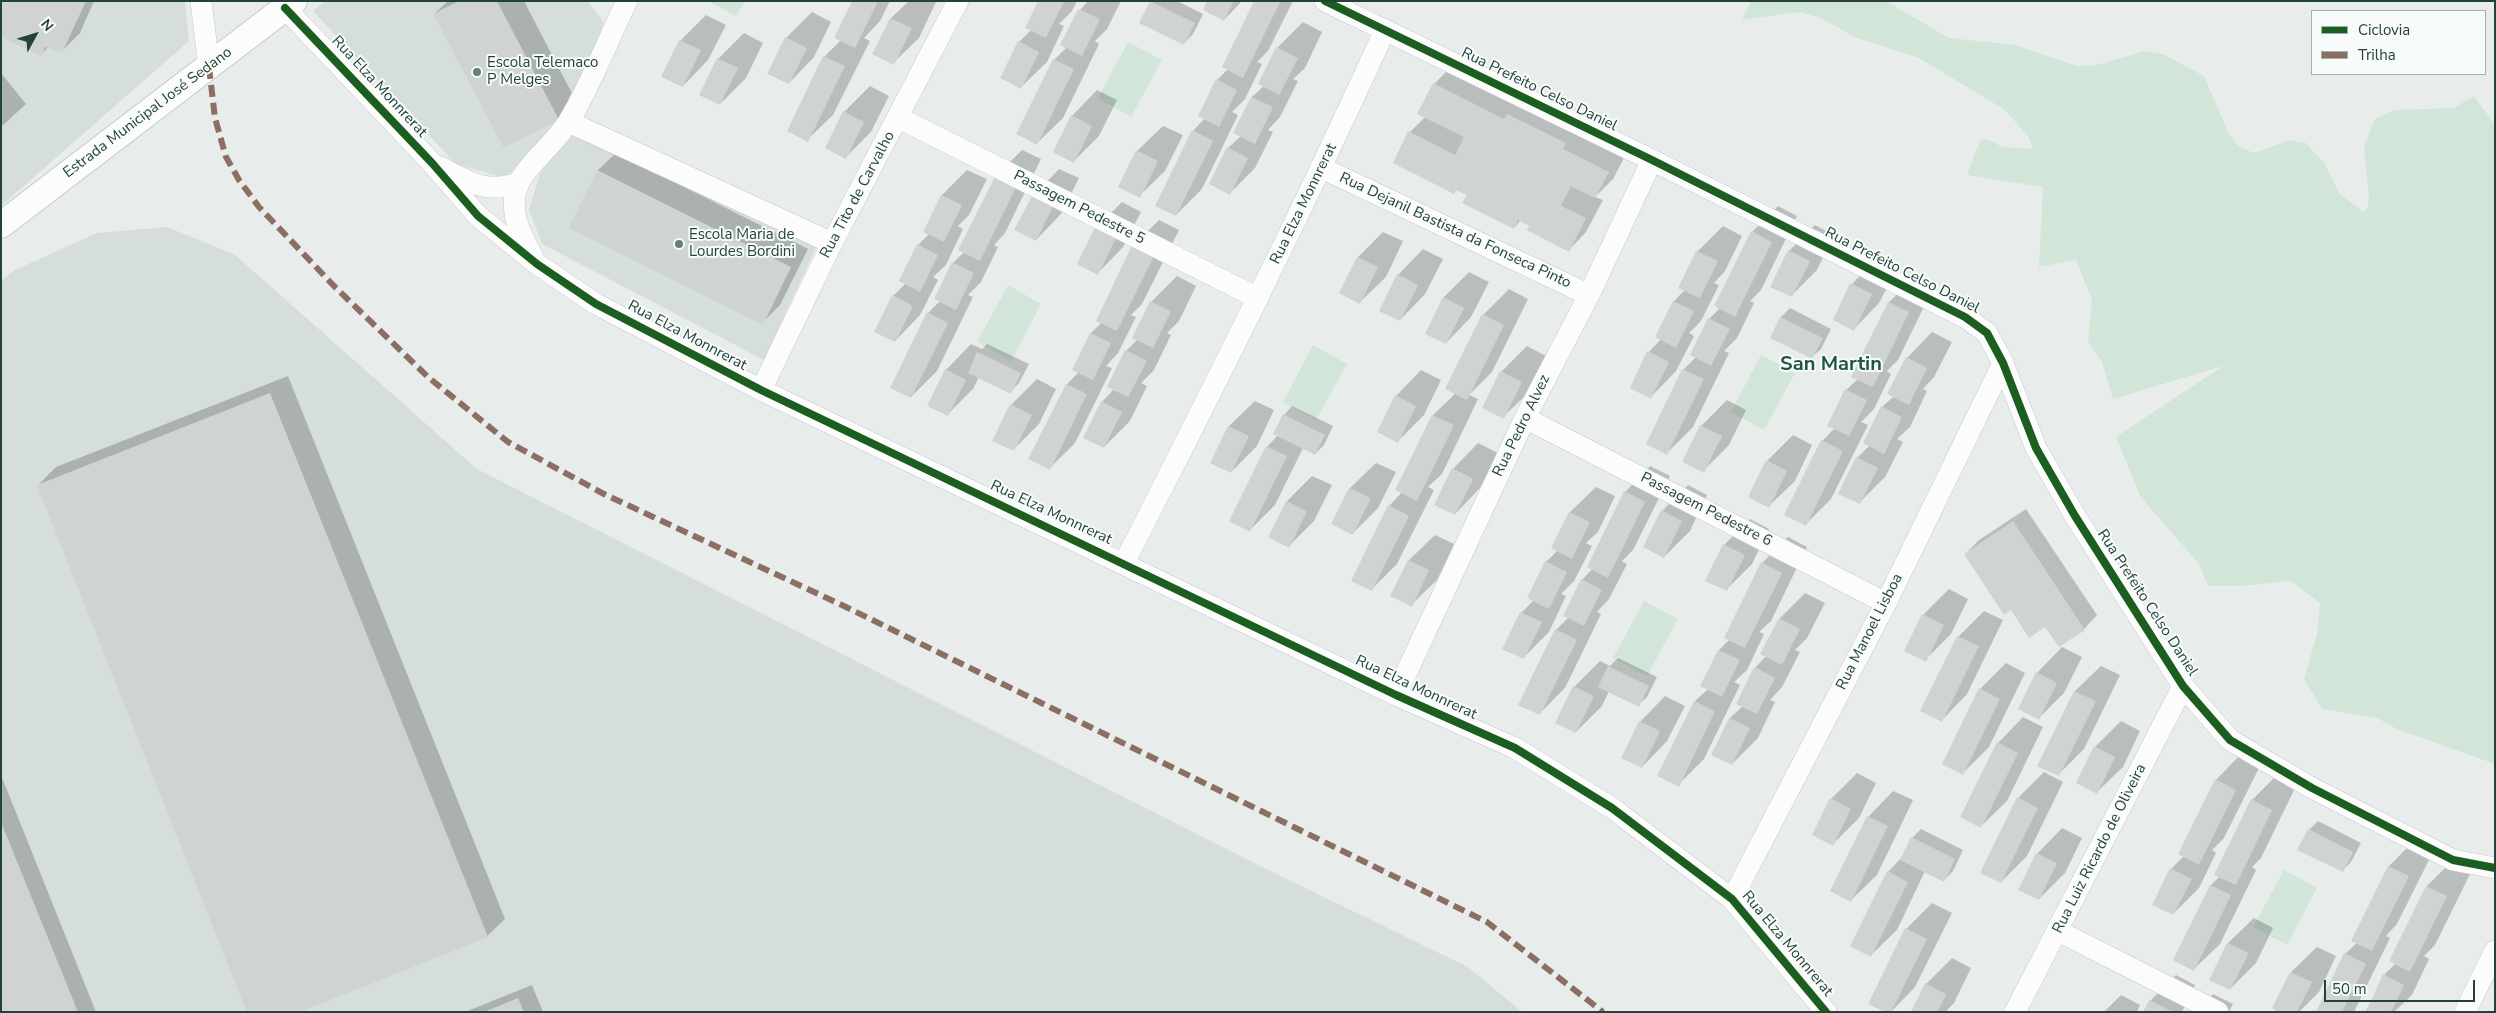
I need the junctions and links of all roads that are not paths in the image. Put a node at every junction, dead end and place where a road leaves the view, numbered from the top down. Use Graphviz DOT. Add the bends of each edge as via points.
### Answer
graph roads {
  1 [pos="200,1"];
  2 [pos="627,1"];
  3 [pos="958,1"];
  4 [pos="1325,1"];
  5 [pos="290,5"];
  6 [pos="1385,30"];
  7 [pos="210,67"];
  8 [pos="899,118"];
  9 [pos="569,122"];
  10 [pos="1652,160"];
  11 [pos="432,163"];
  12 [pos="1322,168"];
  13 [pos="519,183"];
  14 [pos="1,225"];
  15 [pos="832,243"];
  16 [pos="537,264"];
  17 [pos="1589,295"];
  18 [pos="1258,298"];
  19 [pos="2003,363"];
  20 [pos="761,390"];
  21 [pos="1525,418"];
  22 [pos="1124,563"];
  23 [pos="1886,602"];
  24 [pos="2183,686"];
  25 [pos="1396,695"];
  26 [pos="2495,868"];
  27 [pos="1732,899"];
  28 [pos="2058,932"];
  29 [pos="2495,951"];
  30 [pos="1826,1012"];
  31 [pos="2015,1012"];
  32 [pos="2218,1012"];
  33 [pos="2465,1012"];
  1 -- 7 [label="street"];
  2 -- 9 [label="street"];
  3 -- 8 [label="street, Rua Tito de Carvalho"];
  4 -- 6 [label="street, Rua Prefeito Celso Daniel"];
  5 -- 7 [label="street, Estrada Municipal José Sedano"];
  5 -- 11 [label="street, Rua Elza Monnrerat"];
  6 -- 10 [label="street, Rua Prefeito Celso Daniel"];
  6 -- 12 [label="street, Rua Elza Monnrerat"];
  7 -- 14 [label="street, Estrada Municipal José Sedano"];
  8 -- 15 [label="street, Rua Tito de Carvalho"];
  8 -- 18 [label="street, Passagem Pedestre 5"];
  9 -- 13 [label="street"];
  9 -- 15 [label="street"];
  10 -- 17 [label="street, Rua Pedro Alvez"];
  10 -- 19 [label="street, Rua Prefeito Celso Daniel" via="1966,317 1987,333"];
  11 -- 13 [label="street" via="472,184 502,189"];
  11 -- 16 [label="street, Rua Elza Monnrerat" via="478,216"];
  12 -- 17 [label="street, Rua Dejanil Bastista da Fonseca Pinto"];
  12 -- 18 [label="street, Rua Elza Monnrerat"];
  13 -- 16 [label="street" via="515,200 519,231"];
  15 -- 20 [label="street, Rua Tito de Carvalho"];
  16 -- 20 [label="street, Rua Elza Monnrerat" via="596,304"];
  17 -- 21 [label="street, Rua Pedro Alvez"];
  18 -- 22 [label="street, Rua Elza Monnrerat"];
  19 -- 23 [label="street, Rua Manoel Lisboa"];
  19 -- 24 [label="street, Rua Prefeito Celso Daniel" via="2036,448 2075,516"];
  20 -- 22 [label="street, Rua Elza Monnrerat"];
  21 -- 23 [label="street, Passagem Pedestre 6"];
  21 -- 25 [label="street, Rua Pedro Alvez"];
  22 -- 25 [label="street, Rua Elza Monnrerat"];
  23 -- 27 [label="street, Rua Manoel Lisboa"];
  24 -- 26 [label="street, Rua Prefeito Celso Daniel" via="2230,740 2288,774 2453,860"];
  24 -- 28 [label="street, Rua Luiz Ricardo de Oliveira"];
  25 -- 27 [label="street, Rua Elza Monnrerat" via="1520,751 1612,808"];
  27 -- 30 [label="street, Rua Elza Monnrerat"];
  28 -- 31 [label="street, Rua Luiz Ricardo de Oliveira"];
  28 -- 32 [label="street"];
  29 -- 33 [label="street"];
}
